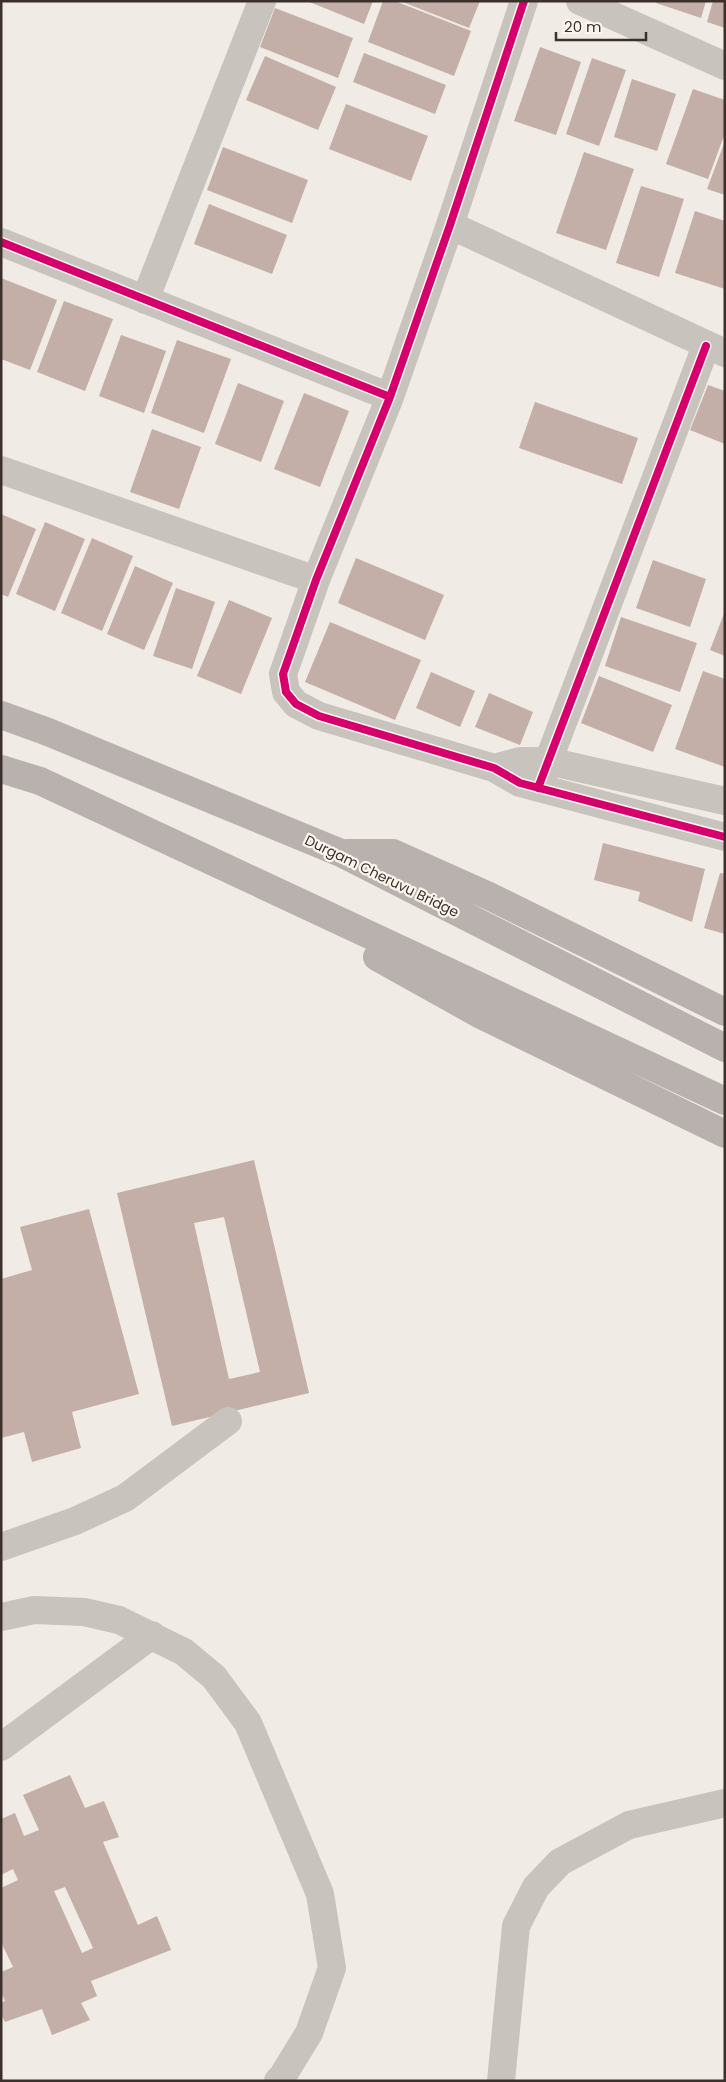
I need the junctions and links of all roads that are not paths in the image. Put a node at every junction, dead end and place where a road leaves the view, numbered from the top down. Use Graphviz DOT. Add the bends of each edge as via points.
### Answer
graph roads {
  1 [pos="262,1"];
  2 [pos="524,1"];
  3 [pos="580,1"];
  4 [pos="725,66"];
  5 [pos="450,225"];
  6 [pos="1,242"];
  7 [pos="145,300"];
  8 [pos="716,349"];
  9 [pos="390,397"];
  10 [pos="1,470"];
  11 [pos="316,580"];
  12 [pos="1,715"];
  13 [pos="548,761"];
  14 [pos="494,768"];
  15 [pos="1,769"];
  16 [pos="538,788"];
  17 [pos="725,801"];
  18 [pos="725,837"];
  19 [pos="341,853"];
  20 [pos="343,923"];
  21 [pos="725,1012"];
  22 [pos="725,1048"];
  23 [pos="725,1101"];
  24 [pos="725,1134"];
  25 [pos="228,1421"];
  26 [pos="1,1547"];
  27 [pos="1,1617"];
  28 [pos="152,1635"];
  29 [pos="1,1747"];
  30 [pos="725,1803"];
  31 [pos="278,2081"];
  32 [pos="501,2081"];
  1 -- 7 [label="street"];
  2 -- 5 [label="street"];
  3 -- 4 [label="street"];
  5 -- 8 [label="street"];
  5 -- 9 [label="street"];
  6 -- 7 [label="street"];
  7 -- 9 [label="street"];
  8 -- 13 [label="street"];
  9 -- 11 [label="street"];
  10 -- 11 [label="street"];
  11 -- 14 [label="street" via="283,674 286,692 296,704 318,716"];
  12 -- 19 [label="main road, Durgam Cheruvu Bridge"];
  13 -- 14 [label="street" via="520,761"];
  13 -- 16 [label="street"];
  13 -- 17 [label="street"];
  14 -- 16 [label="street" via="520,783"];
  15 -- 20 [label="main road" via="40,781"];
  16 -- 18 [label="street"];
  19 -- 21 [label="main road" via="393,853 489,896"];
  19 -- 22 [label="main road, Durgam Cheruvu Bridge"];
  20 -- 23 [label="main road"];
  20 -- 24 [label="main road" via="362,948 481,1015"];
  25 -- 26 [label="street" via="125,1498 76,1521"];
  27 -- 28 [label="street" via="34,1610 84,1612 119,1620"];
  28 -- 29 [label="street"];
  28 -- 31 [label="street" via="184,1652 214,1677 248,1723 320,1894 332,1968 309,2032"];
  30 -- 32 [label="street" via="629,1825 560,1862 536,1887 516,1926"];
}
